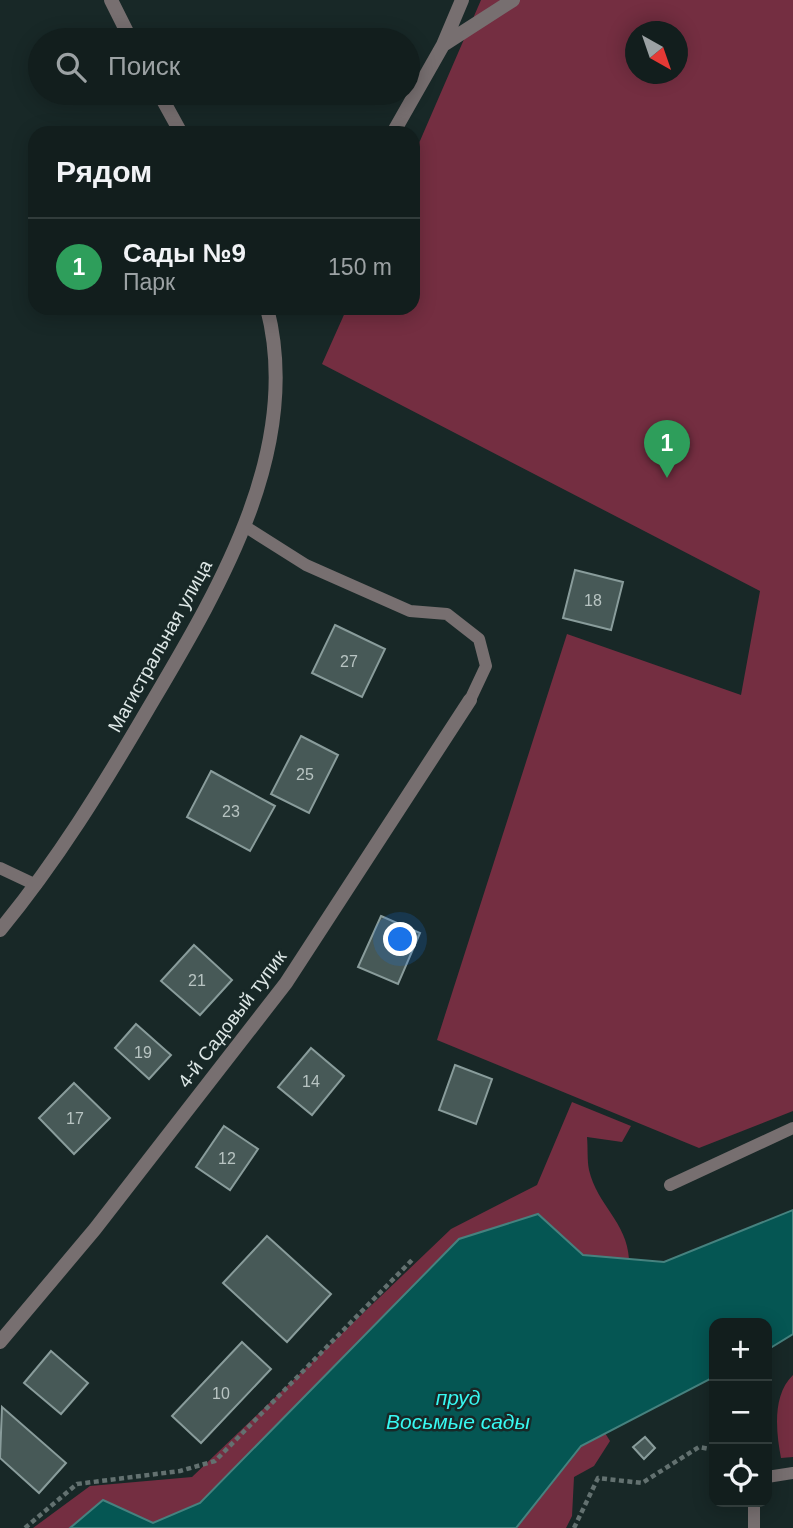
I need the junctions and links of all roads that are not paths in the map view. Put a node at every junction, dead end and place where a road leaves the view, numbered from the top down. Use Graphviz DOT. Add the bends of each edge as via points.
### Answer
graph roads {
  1 [pos="111,0"];
  2 [pos="462,0"];
  3 [pos="513,0"];
  4 [pos="125,28"];
  5 [pos="443,44"];
  6 [pos="420,85"];
  7 [pos="166,105"];
  8 [pos="409,105"];
  9 [pos="177,126"];
  10 [pos="397,126"];
  11 [pos="269,315"];
  12 [pos="246,527"];
  13 [pos="470,700"];
  14 [pos="0,868"];
  15 [pos="36,885"];
  16 [pos="0,930"];
  17 [pos="793,1128"];
  18 [pos="670,1185"];
  19 [pos="0,1342"];
  20 [pos="793,1473"];
  21 [pos="772,1476"];
  22 [pos="754,1507"];
  23 [pos="754,1528"];
  1 -- 4 [label="street"];
  2 -- 5 [label="street"];
  3 -- 5 [label="street"];
  5 -- 6 [label="street"];
  7 -- 9 [label="street"];
  8 -- 10 [label="street"];
  11 -- 12 [label="street, Магистральная улица" via="277,400"];
  12 -- 13 [label="lane" via="306,565 410,611 447,614 479,639 486,666"];
  12 -- 15 [label="street, Магистральная улица" via="210,604 93,803"];
  13 -- 19 [label="street, 4-й Садовый тупик" via="286,984 95,1230"];
  14 -- 15 [label="lane"];
  15 -- 16 [label="street, Магистральная улица"];
  17 -- 18 [label="lane"];
  20 -- 21 [label="lane"];
  22 -- 23 [label="lane"];
}
